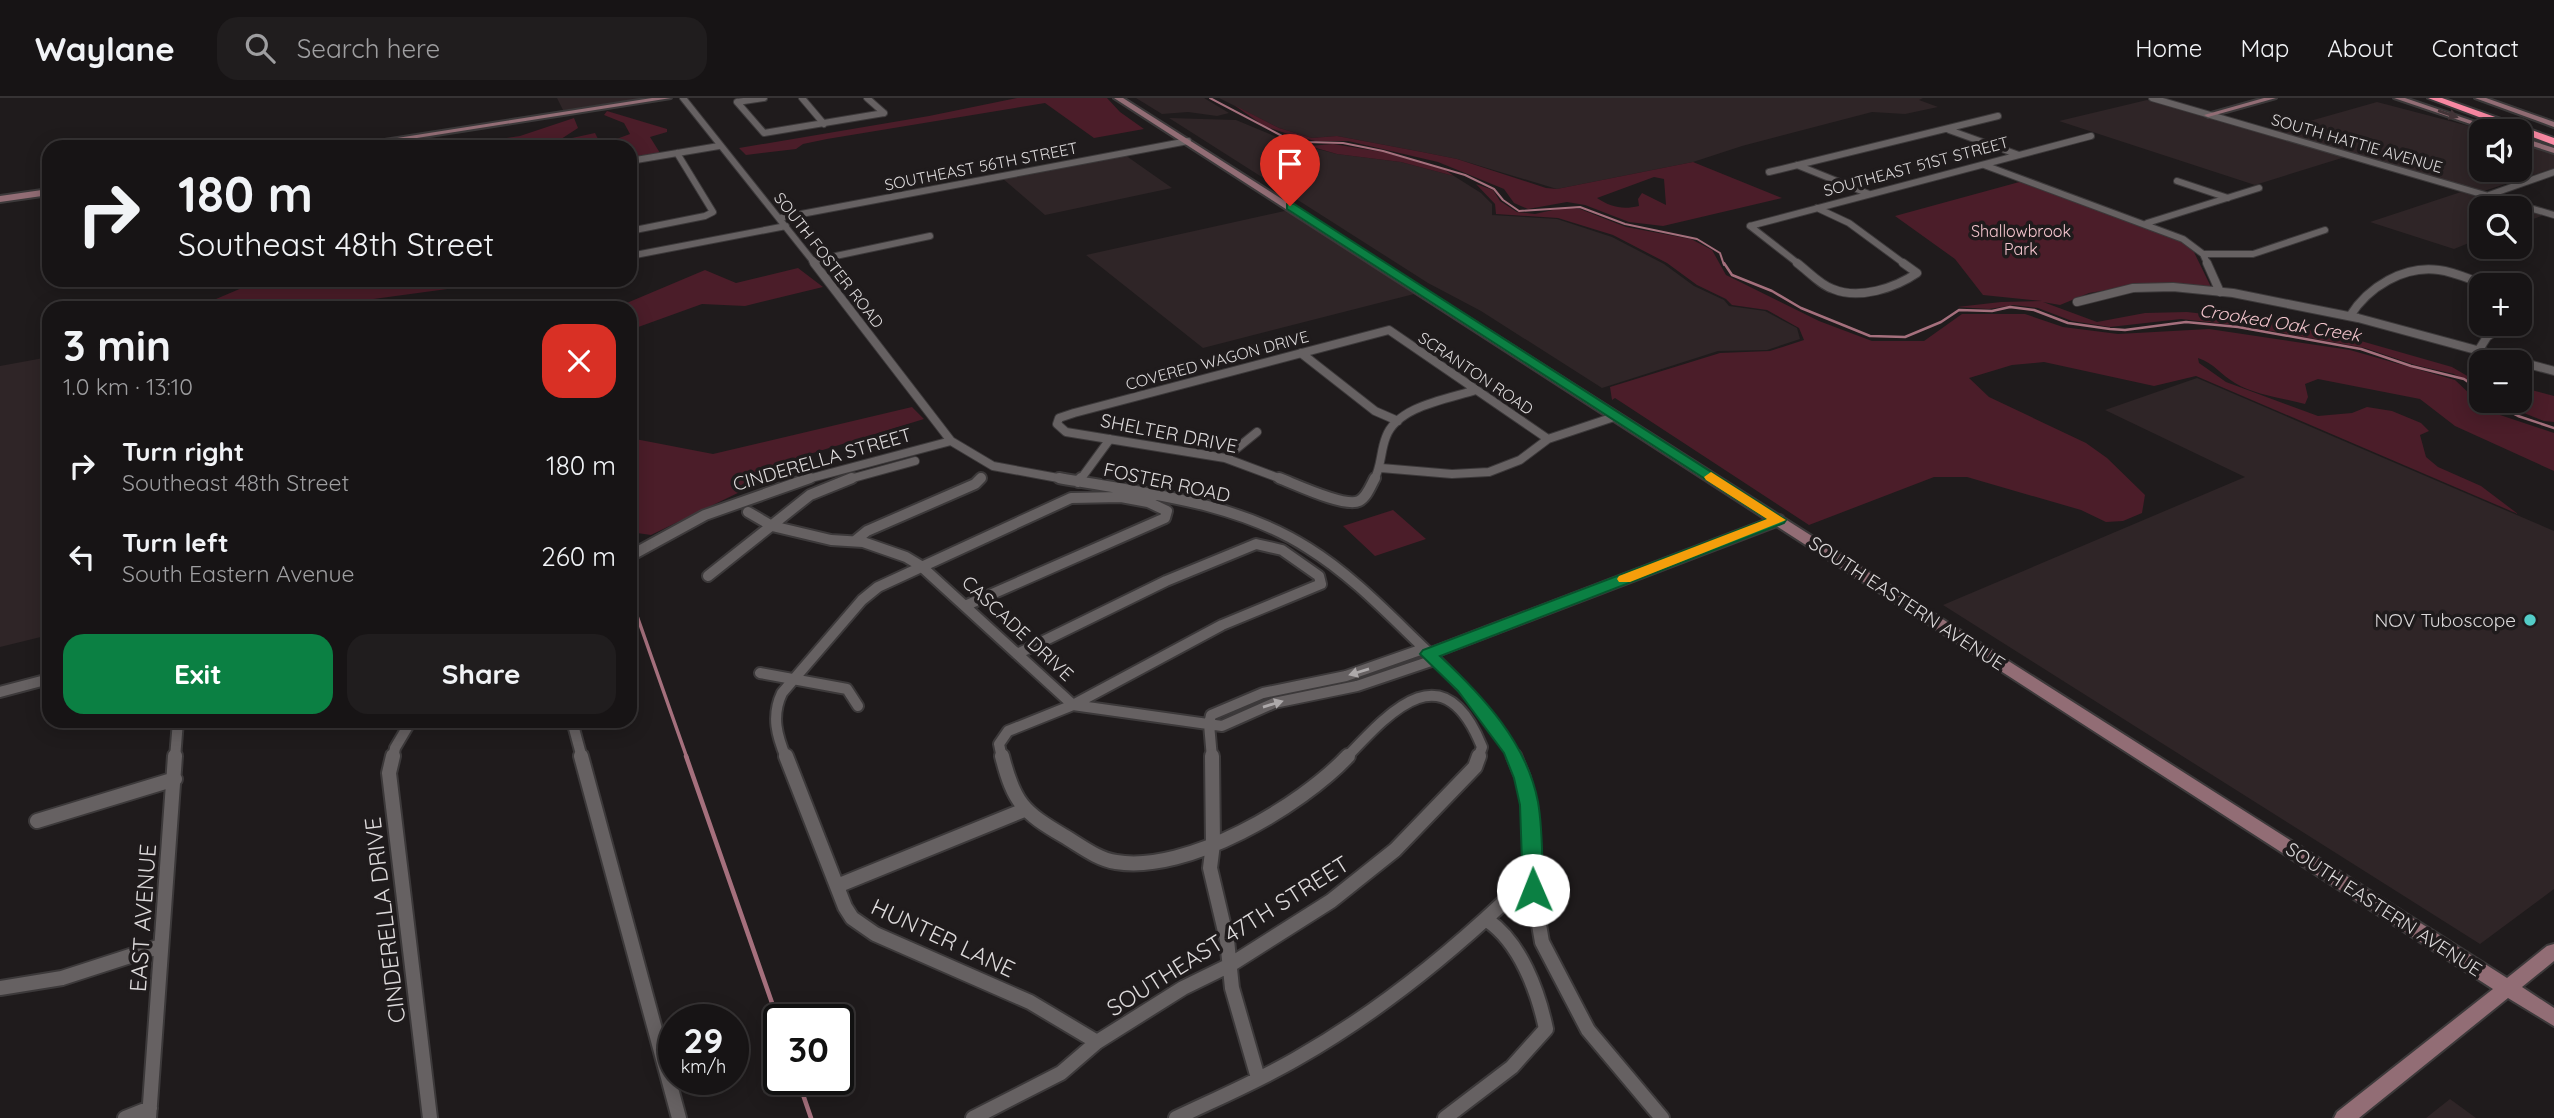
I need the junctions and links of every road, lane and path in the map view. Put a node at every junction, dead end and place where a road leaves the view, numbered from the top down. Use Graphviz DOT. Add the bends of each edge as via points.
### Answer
graph roads {
  1 [pos="667,98"];
  2 [pos="683,98"];
  3 [pos="764,98"];
  4 [pos="803,98"];
  5 [pos="867,98"];
  6 [pos="1118,98"];
  7 [pos="2152,98"];
  8 [pos="2272,98"];
  9 [pos="2398,98"];
  10 [pos="2434,98"];
  11 [pos="2451,98"];
  12 [pos="2479,98"];
  13 [pos="2207,115"];
  14 [pos="1998,116"];
  15 [pos="2473,119"];
  16 [pos="2482,119"];
  17 [pos="824,124"];
  18 [pos="2554,125"];
  19 [pos="1947,129"];
  20 [pos="2554,135"];
  21 [pos="2091,136"];
  22 [pos="2532,136"];
  23 [pos="390,140"];
  24 [pos="1188,141"];
  25 [pos="2532,143"];
  26 [pos="2554,143"];
  27 [pos="719,146"];
  28 [pos="2554,151"];
  29 [pos="677,153"];
  30 [pos="2019,155"];
  31 [pos="637,159"];
  32 [pos="1797,165"];
  33 [pos="1984,165"];
  34 [pos="1769,172"];
  35 [pos="2554,172"];
  36 [pos="2177,181"];
  37 [pos="2259,188"];
  38 [pos="42,193"];
  39 [pos="1869,194"];
  40 [pos="2488,195"];
  41 [pos="2228,198"];
  42 [pos="0,199"];
  43 [pos="1817,208"];
  44 [pos="2554,215"];
  45 [pos="780,218"];
  46 [pos="2147,223"];
  47 [pos="786,226"];
  48 [pos="637,228"];
  49 [pos="2325,230"];
  50 [pos="930,236"];
  51 [pos="2203,254"];
  52 [pos="637,255"];
  53 [pos="812,261"];
  54 [pos="2469,279"];
  55 [pos="2220,292"];
  56 [pos="2077,302"];
  57 [pos="2350,316"];
  58 [pos="1389,330"];
  59 [pos="2488,336"];
  60 [pos="2480,348"];
  61 [pos="1301,353"];
  62 [pos="2554,371"];
  63 [pos="1476,390"];
  64 [pos="1617,416"];
  65 [pos="1398,421"];
  66 [pos="1057,424"];
  67 [pos="1257,432"];
  68 [pos="1110,439"];
  69 [pos="1548,439"];
  70 [pos="951,441"];
  71 [pos="1225,458"];
  72 [pos="915,461"];
  73 [pos="1381,468"];
  74 [pos="981,478"];
  75 [pos="1078,482"];
  76 [pos="748,512"];
  77 [pos="1779,520"];
  78 [pos="772,526"];
  79 [pos="856,540"];
  80 [pos="637,552"];
  81 [pos="921,566"];
  82 [pos="708,576"];
  83 [pos="967,605"];
  84 [pos="1017,654"];
  85 [pos="1429,654"];
  86 [pos="760,673"];
  87 [pos="794,678"];
  88 [pos="42,681"];
  89 [pos="0,692"];
  90 [pos="1073,705"];
  91 [pos="859,706"];
  92 [pos="1209,724"];
  93 [pos="178,728"];
  94 [pos="407,728"];
  95 [pos="574,728"];
  96 [pos="175,779"];
  97 [pos="1024,810"];
  98 [pos="37,821"];
  99 [pos="1213,844"];
  100 [pos="838,886"];
  101 [pos="1504,902"];
  102 [pos="1487,920"];
  103 [pos="161,946"];
  104 [pos="2554,951"];
  105 [pos="1230,965"];
  106 [pos="0,988"];
  107 [pos="2506,988"];
  108 [pos="2554,1018"];
  109 [pos="1097,1042"];
  110 [pos="1258,1078"];
  111 [pos="150,1113"];
  112 [pos="125,1118"];
  113 [pos="430,1118"];
  114 [pos="679,1118"];
  115 [pos="973,1118"];
  116 [pos="1176,1118"];
  117 [pos="1445,1118"];
  118 [pos="1662,1118"];
  119 [pos="2344,1118"];
  1 -- 23 [label="main road"];
  2 -- 27 [label="street, SOUTH FOSTER ROAD"];
  3 -- 17 [label="street" via="737,102 764,133"];
  4 -- 17 [label="street"];
  5 -- 17 [label="street" via="884,113"];
  6 -- 24 [label="main road, SOUTH EASTERN AVENUE"];
  7 -- 13 [label="street, SOUTH HATTIE AVENUE"];
  8 -- 13 [label="main road"];
  9 -- 15 [label="main road, one-way"];
  10 -- 16 [label="highway"];
  11 -- 20 [label="highway"];
  12 -- 18 [label="main road"];
  13 -- 40 [label="street, SOUTH HATTIE AVENUE"];
  14 -- 19 [label="street"];
  19 -- 30 [label="street"];
  19 -- 32 [label="street"];
  21 -- 30 [label="street, SOUTHEAST 51ST STREET"];
  22 -- 26 [label="highway"];
  24 -- 45 [label="street, SOUTHEAST 56TH STREET"];
  24 -- 64 [label="main road, SOUTH EASTERN AVENUE"];
  25 -- 28 [label="main road"];
  27 -- 29 [label="street"];
  27 -- 45 [label="street, SOUTH FOSTER ROAD"];
  29 -- 31 [label="street"];
  29 -- 48 [label="street" via="713,212"];
  30 -- 33 [label="street, SOUTHEAST 51ST STREET"];
  32 -- 34 [label="street"];
  32 -- 39 [label="street"];
  33 -- 39 [label="street, SOUTHEAST 51ST STREET"];
  33 -- 46 [label="street"];
  35 -- 40 [label="street"];
  36 -- 41 [label="street"];
  37 -- 41 [label="street"];
  38 -- 42 [label="main road"];
  39 -- 43 [label="street, SOUTHEAST 51ST STREET"];
  40 -- 44 [label="street, SOUTH HATTIE AVENUE"];
  41 -- 46 [label="street"];
  43 -- 43 [label="street, SOUTHEAST 51ST STREET" via="1849,222 1917,273 1852,294 1831,289 1750,226"];
  45 -- 47 [label="street, SOUTH FOSTER ROAD"];
  46 -- 51 [label="street"];
  47 -- 52 [label="street"];
  47 -- 53 [label="street, SOUTH FOSTER ROAD"];
  49 -- 51 [label="street" via="2253,254"];
  50 -- 53 [label="street"];
  51 -- 55 [label="street"];
  53 -- 70 [label="street, SOUTH FOSTER ROAD"];
  54 -- 57 [label="street" via="2424,269 2371,289"];
  55 -- 56 [label="street" via="2134,288"];
  55 -- 57 [label="street"];
  57 -- 60 [label="street"];
  58 -- 61 [label="street, COVERED WAGON DRIVE"];
  58 -- 63 [label="street, SCRANTON ROAD"];
  59 -- 60 [label="street"];
  60 -- 62 [label="street"];
  61 -- 65 [label="street" via="1375,411"];
  61 -- 66 [label="street, COVERED WAGON DRIVE" via="1074,413 1059,418"];
  63 -- 65 [label="street" via="1416,409"];
  63 -- 69 [label="street, SCRANTON ROAD"];
  64 -- 69 [label="street"];
  64 -- 77 [label="main road, SOUTH EASTERN AVENUE"];
  65 -- 73 [label="street" via="1386,436"];
  66 -- 68 [label="street, SHELTER DRIVE" via="1066,432"];
  67 -- 71 [label="street"];
  68 -- 71 [label="street, SHELTER DRIVE"];
  68 -- 75 [label="street"];
  69 -- 73 [label="street" via="1520,460 1475,475"];
  70 -- 75 [label="street, FOSTER ROAD" via="993,466"];
  70 -- 80 [label="street, CINDERELLA STREET" via="734,502"];
  71 -- 73 [label="street, SHELTER DRIVE" via="1345,502 1364,497"];
  72 -- 78 [label="street" via="832,484 810,495"];
  74 -- 79 [label="street"];
  75 -- 85 [label="street, FOSTER ROAD" via="1195,502 1272,529 1307,547 1354,581"];
  76 -- 78 [label="street, CASCADE DRIVE"];
  77 -- 85 [label="street, CASCADE DRIVE"];
  77 -- 107 [label="main road, SOUTH EASTERN AVENUE"];
  78 -- 79 [label="street, CASCADE DRIVE" via="831,540"];
  78 -- 82 [label="street"];
  79 -- 81 [label="street, CASCADE DRIVE"];
  81 -- 83 [label="street, CASCADE DRIVE"];
  81 -- 83 [label="street, HUNTER LANE" via="1081,495 1158,505 1167,511 1165,518"];
  81 -- 87 [label="street, HUNTER LANE" via="869,593"];
  83 -- 84 [label="street, CASCADE DRIVE"];
  84 -- 90 [label="street, CASCADE DRIVE"];
  84 -- 90 [label="street" via="1166,581 1256,544 1282,550 1319,576 1321,583 1222,625"];
  85 -- 92 [label="street, CASCADE DRIVE" via="1357,686 1274,703 1222,726"];
  85 -- 118 [label="street, FOSTER ROAD" via="1464,687 1512,751 1529,805 1533,890 1542,942 1588,1030"];
  86 -- 87 [label="street"];
  87 -- 91 [label="street" via="847,689"];
  87 -- 100 [label="street, HUNTER LANE" via="778,698 776,732"];
  88 -- 89 [label="street"];
  90 -- 92 [label="street, CASCADE DRIVE"];
  90 -- 97 [label="street" via="1008,731 999,744"];
  92 -- 99 [label="street"];
  93 -- 96 [label="street, EAST AVENUE"];
  94 -- 113 [label="street, CINDERELLA DRIVE" via="395,748 389,773"];
  95 -- 114 [label="street"];
  96 -- 98 [label="street"];
  96 -- 103 [label="street, EAST AVENUE"];
  97 -- 99 [label="street" via="1095,855 1123,863 1183,855"];
  97 -- 100 [label="street"];
  99 -- 105 [label="street" via="1210,868"];
  99 -- 105 [label="street, SOUTHEAST 47TH STREET" via="1306,793 1394,709 1435,695 1455,706 1473,725 1482,747 1475,767 1364,877"];
  100 -- 109 [label="street, HUNTER LANE" via="852,918 869,930 1030,1002"];
  101 -- 102 [label="street"];
  102 -- 110 [label="street" via="1390,1000"];
  102 -- 117 [label="street" via="1504,933 1546,1029 1518,1062"];
  103 -- 106 [label="street" via="71,977 31,987"];
  103 -- 111 [label="street, EAST AVENUE"];
  104 -- 107 [label="main road"];
  105 -- 109 [label="street, SOUTHEAST 47TH STREET" via="1183,988"];
  105 -- 110 [label="street" via="1232,988"];
  107 -- 108 [label="main road, SOUTH EASTERN AVENUE"];
  107 -- 119 [label="main road"];
  109 -- 115 [label="street, SOUTHEAST 47TH STREET" via="1061,1073"];
  110 -- 116 [label="street"];
  111 -- 112 [label="street"];
}
